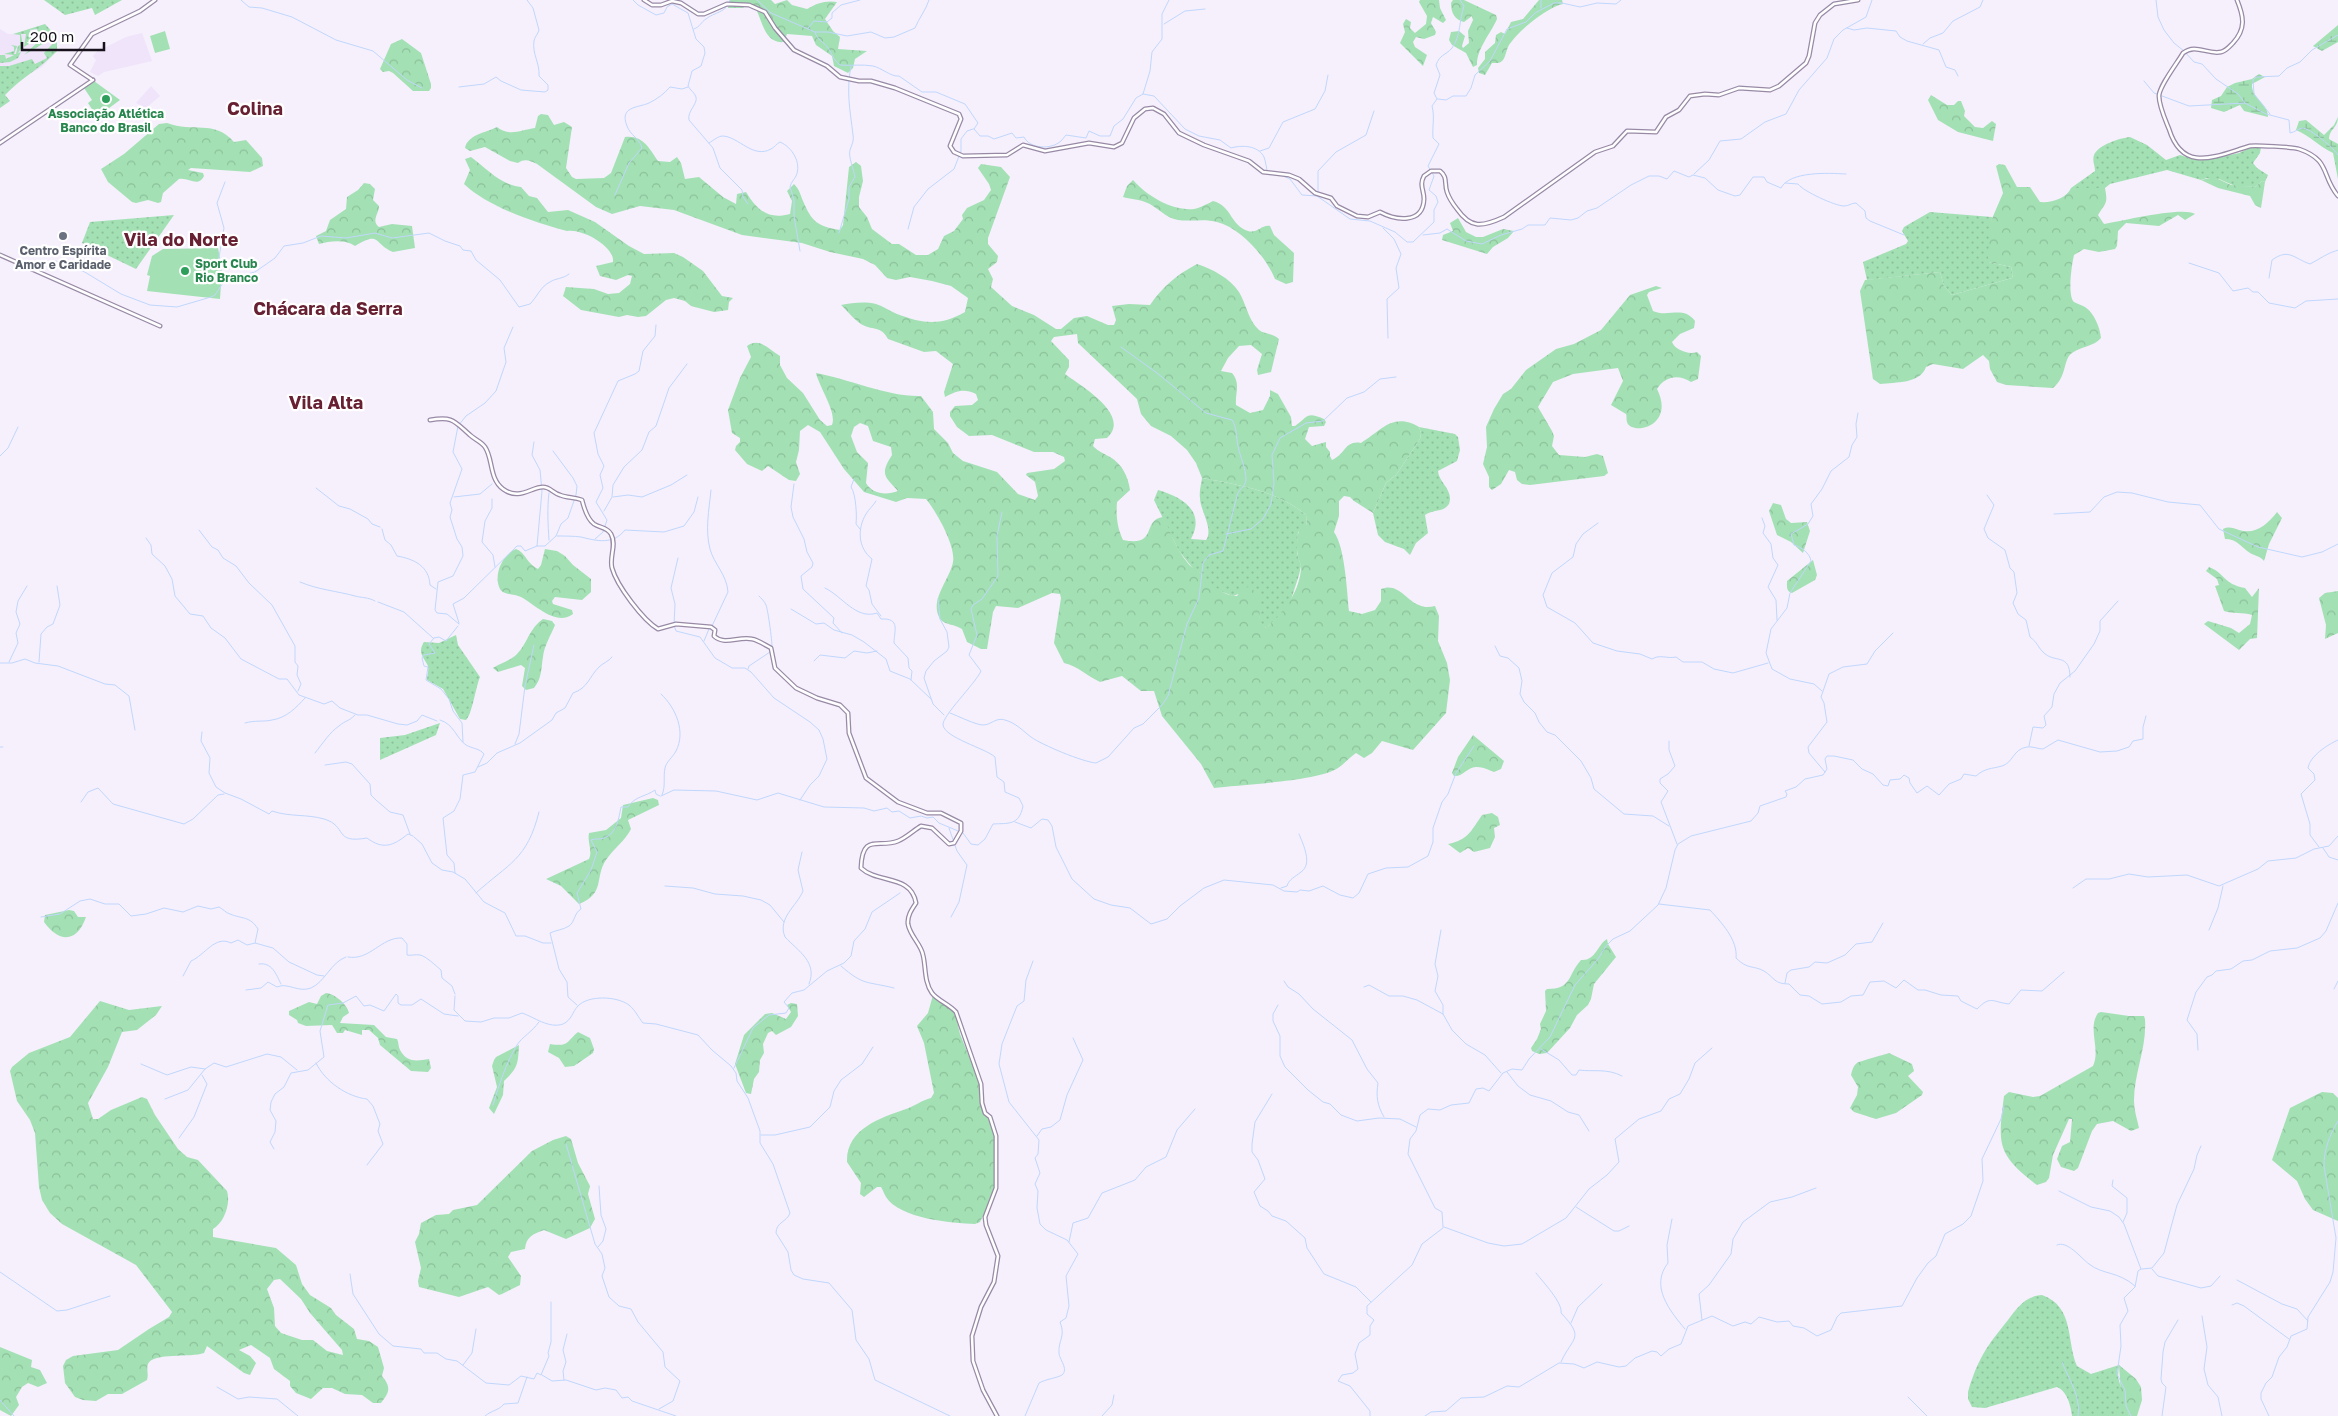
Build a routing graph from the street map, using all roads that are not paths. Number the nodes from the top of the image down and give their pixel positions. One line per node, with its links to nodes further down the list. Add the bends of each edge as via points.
1 (155, 0): 5 (street, via 140,11 92,34 70,65 92,80)
2 (644, 0): 3 (street, via 652,5 672,1 681,3 698,14 728,4 749,5 766,12 794,50 827,66 840,77 859,82 871,81 959,114 961,119 950,146 963,156 1007,155 1023,145 1045,151 1089,143 1114,147 1122,143 1134,118 1153,108 1164,114 1179,133 1249,161 1263,172 1299,179 1315,193 1331,198 1337,206 1358,216 1368,217 1380,212 1400,220 1413,216 1424,202 1421,187 1424,176 1431,171 1440,171 1446,176 1451,200 1465,220 1475,224 1504,217 1594,152 1613,146 1627,131 1656,132 1666,117 1679,110 1690,96 1719,95 1740,88 1770,90 1779,86 1806,63 1815,23 1820,16 1834,4)
3 (1858, 0)
4 (2237, 0): 6 (street, via 2243,22 2240,36 2220,52 2202,49 2183,53 2160,90 2160,101 2171,136 2180,152 2192,157 2224,155 2256,145 2298,149 2322,163)
5 (0, 143)
6 (2338, 196)
7 (0, 255): 8 (street)
8 (160, 326)
9 (430, 420): 10 (street, via 439,418 461,424 485,447 493,476 502,489 515,494 541,487 550,488 560,495 582,500 594,524 611,533 614,545 612,567 631,602 649,623 658,629 676,624 711,627 720,641 754,639 771,648 775,668 796,688 840,705 848,713 849,733 866,778 898,802 927,813 941,813 961,824 961,833 954,843 949,844 932,828 921,826 899,841 874,842 866,847 861,868 867,874 908,886 915,894 916,903 910,911 908,923 911,935 923,954 925,974 932,993 956,1012 981,1084 982,1103 996,1136 996,1188 985,1216 998,1256 994,1282 981,1307 972,1336 973,1362)
10 (997, 1416)

